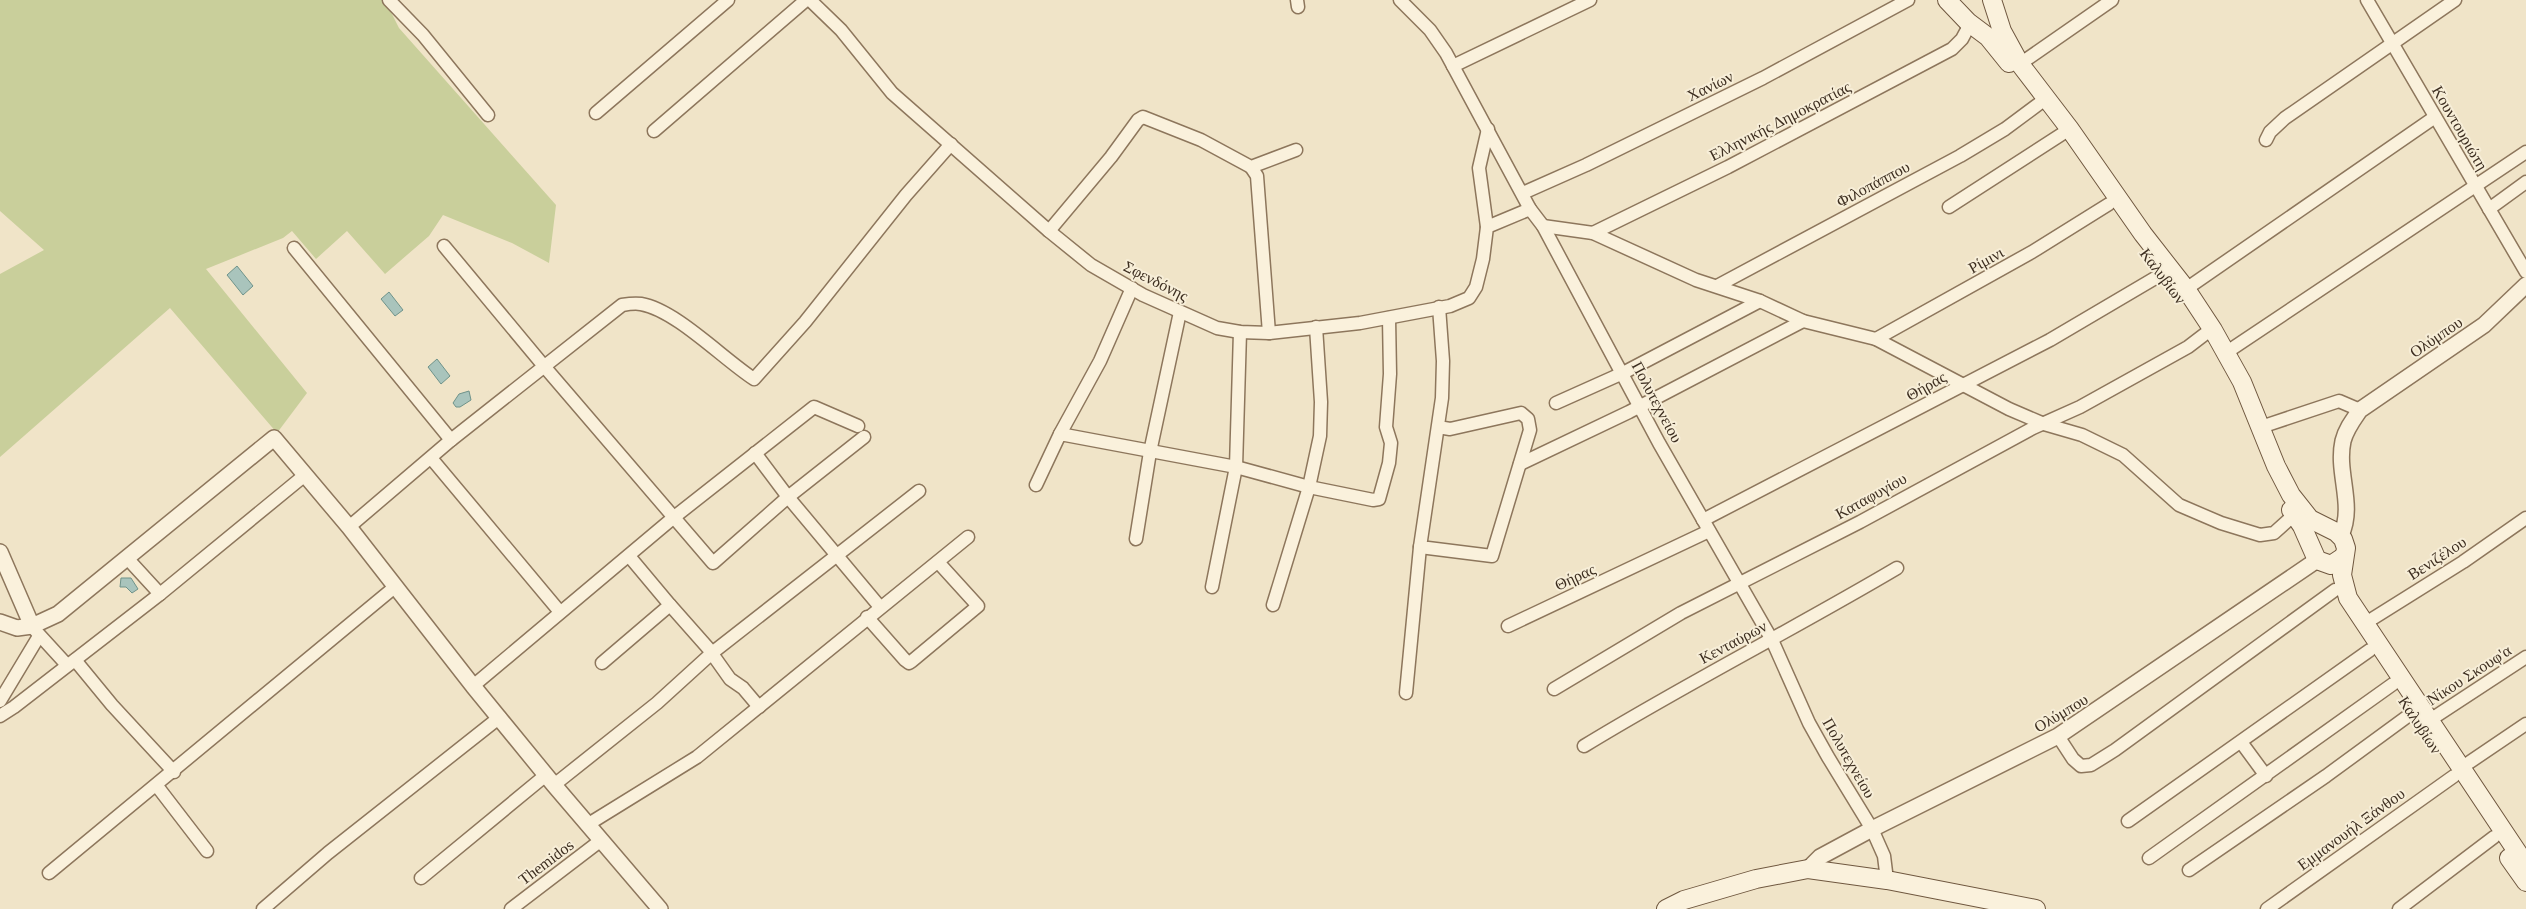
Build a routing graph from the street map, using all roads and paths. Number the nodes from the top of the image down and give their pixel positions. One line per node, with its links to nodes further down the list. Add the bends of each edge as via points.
1 (389, 0): 18 (street, via 423,35)
2 (728, 0): 17 (street)
3 (808, 0): 21 (street); 24 (street, Σφενδόνης, via 841,30 892,93)
4 (1400, 0): 15 (street, Πολυτεχνείου, via 1430,30)
5 (1590, 0): 15 (street)
6 (1908, 0): 30 (street, Χανίων, via 1763,78)
7 (1947, 0): 12 (main road, Καλυβίων)
8 (2112, 0): 14 (street)
9 (2367, 0): 13 (street, Κουντουριώτη)
10 (2455, 0): 13 (street)
11 (1994, 5): 12 (main road, Καλυβίων, via 1988,23); 14 (main road, Καλυβίων, via 2009,46)
12 (1968, 16): 16 (main road, Καλυβίων); 38 (street, Ελληνικής Δημοκρατίας, via 1962,39 1952,49 1728,167)
13 (2392, 44): 19 (street, Κουντουριώτη); 23 (street, via 2285,118)
14 (2020, 64): 46 (main road, Καλυβίων)
15 (1452, 66): 20 (street, Πολυτεχνείου, via 1467,87)
16 (2040, 103): 22 (main road, Καλυβίων); 44 (street, Φιλοπάππου, via 1960,156)
17 (596, 113)
18 (488, 115)
19 (2435, 117): 29 (street, Κουντουριώτη); 46 (street)
20 (1488, 129): 30 (street, Πολυτεχνείου); 36 (street, Σφενδόνης, via 1479,168)
21 (654, 131)
22 (2062, 134): 31 (main road, Καλυβίων); 32 (street)
23 (2266, 140)
24 (951, 144): 37 (street, Σφενδόνης); 58 (street, via 754,379 680,323 641,304 622,304)
25 (1296, 150): 27 (street)
26 (2526, 152): 29 (street)
27 (1251, 167): 37 (street, via 1201,140 1143,117); 54 (street, via 1257,176)
28 (2526, 182): 34 (street)
29 (2474, 185): 34 (street, Κουντουριώτη); 57 (street)
30 (1523, 193): 33 (street, Πολυτεχνείου)
31 (2109, 204): 42 (main road, Καλυβίων); 56 (street, Ρίμινι, via 2032,252)
32 (1949, 207)
33 (1530, 209): 35 (street, Πολυτεχνείου); 36 (street)
34 (2489, 209): 41 (street, Κουντουριώτη)
35 (1543, 226): 38 (street); 59 (street, Πολυτεχνείου)
36 (1487, 227): 48 (street, Σφενδόνης, via 1476,287 1469,298)
37 (1049, 231): 45 (street, Σφενδόνης, via 1091,265)
38 (1593, 233): 44 (street, via 1696,280)
39 (444, 246): 58 (street)
40 (294, 248): 68 (street)
41 (2526, 272)
42 (2162, 274): 55 (main road, Καλυβίων); 60 (street, Θήρας, via 2050,340)
43 (2526, 285): 63 (street, Ολύμπου, via 2484,325)
44 (1717, 286): 47 (street)
45 (1132, 288): 49 (street, Σφενδόνης); 67 (street, via 1100,361)
46 (2186, 289): 57 (main road, Καλυβίων)
47 (1760, 301): 51 (street); 59 (street)
48 (1438, 307): 50 (street, Σφενδόνης); 65 (street, via 1443,361)
49 (1180, 312): 53 (street, Σφενδόνης, via 1217,328); 69 (street)
50 (1389, 318): 52 (street, Σφενδόνης); 76 (street, via 1390,374 1386,427 1391,443 1379,499)
51 (1803, 322): 56 (street); 62 (street)
52 (1316, 327): 54 (street, Σφενδόνης); 76 (street, via 1320,436)
53 (1240, 332): 54 (street, Σφενδόνης); 73 (street)
54 (1269, 332)
55 (2205, 334): 64 (street, Καταφυγίου, via 2133,378); 79 (main road, Καλυβίων, via 2233,387 2268,469)
56 (1876, 339): 60 (street)
57 (2227, 352): 66 (main road, Καλυβίων)
58 (543, 366): 68 (street); 80 (street)
59 (1623, 373): 61 (street); 62 (street, Πολυτεχνείου)
60 (1961, 384): 64 (street); 82 (street, Θήρας)
61 (1556, 403)
62 (1640, 406): 72 (street); 82 (street, Πολυτεχνείου)
63 (2360, 410): 66 (street, via 2339,401); 84 (street, via 2343,442 2341,459 2347,518)
64 (2044, 424): 79 (street, via 2082,435 2123,455 2179,505 2221,523 2260,535 2274,533); 96 (street, Καταφυγίου)
65 (1438, 427): 72 (street, via 1450,429 1521,413 1528,419 1530,430); 87 (street)
66 (2262, 427): 84 (main road, Καλυβίων, via 2291,495 2310,519)
67 (1060, 434): 69 (street); 75 (street)
68 (451, 440): 71 (street)
69 (1150, 452): 73 (street); 86 (street)
70 (755, 453): 78 (street); 78 (street, via 814,407 861,432); 80 (street)
71 (431, 458): 83 (street); 104 (street)
72 (1520, 464): 87 (street, via 1492,556)
73 (1236, 467): 76 (street); 98 (street)
74 (305, 475): 83 (street); 92 (street, via 274,438); 100 (street)
75 (1036, 485)
76 (1309, 487): 102 (street)
77 (919, 491): 89 (street)
78 (788, 497): 80 (street, via 713,563); 89 (street)
79 (2294, 515): 93 (main road, Καλυβίων)
80 (673, 518): 90 (street)
81 (2526, 518): 107 (street, Βενιζέλου)
82 (1706, 525): 96 (street, Πολυτεχνείου); 108 (street, Θήρας)
83 (350, 527): 97 (street)
84 (2335, 533): 91 (main road, Καλυβίων, via 2346,548); 93 (main road, via 2318,534 2313,539)
85 (968, 537): 94 (street)
86 (1136, 539)
87 (1420, 548): 119 (street)
88 (0, 552): 109 (street)
89 (837, 555): 103 (street); 112 (street)
90 (628, 556): 101 (street); 104 (street)
91 (2343, 557): 93 (main road, via 2331,565); 107 (main road, Καλυβίων, via 2344,586)
92 (127, 558): 100 (street); 109 (street)
93 (2316, 558): 99 (main road, Καλυβίων); 127 (street, Ολύμπου)
94 (938, 562): 103 (street); 105 (street, via 978,606 912,661 905,660)
95 (1897, 568): 110 (street, Κενταύρων)
96 (1740, 584): 110 (street, Πολυτεχνείου); 118 (street, Καταφυγίου, via 1639,637)
97 (396, 586): 117 (street); 130 (street)
98 (1212, 587)
99 (2335, 590): 111 (main road, Καλυβίων); 127 (street, via 2091,765 2081,766 2073,759)
100 (160, 594): 114 (street)
101 (670, 605): 112 (street); 115 (street)
102 (1273, 605)
103 (880, 607): 105 (street)
104 (560, 612): 117 (street)
105 (867, 617): 121 (street)
106 (0, 622): 109 (street)
107 (2364, 624): 125 (main road, Καλυβίων)
108 (1508, 626)
109 (36, 631): 114 (street); 120 (street)
110 (1772, 640): 129 (street, Κενταύρων, via 1687,684); 137 (street, Πολυτεχνείου, via 1809,723)
111 (2370, 650): 116 (main road, Καλυβίων); 128 (street)
112 (712, 653): 121 (street, via 730,679 743,688); 133 (street, via 657,703)
113 (2526, 657): 125 (street, Νίκου Σκουφ'α)
114 (71, 662): 123 (street); 130 (street)
115 (602, 663)
116 (2393, 684): 122 (main road, Καλυβίων); 132 (street)
117 (473, 686): 124 (street)
118 (1554, 688)
119 (1406, 694)
120 (0, 701)
121 (759, 707): 136 (street, via 697,757)
122 (2412, 713): 131 (main road, Καλυβίων); 144 (street)
123 (0, 716)
124 (500, 717): 133 (street); 149 (street, via 335,847)
125 (2430, 720): 131 (main road, Καλυβίων)
126 (2526, 724): 131 (street, Εμμανουήλ Ξάνθου)
127 (2058, 736): 137 (street, Ολύμπου)
128 (2240, 742): 132 (street); 135 (street)
129 (1584, 746)
130 (174, 772): 134 (street)
131 (2458, 772): 138 (main road, Καλυβίων); 142 (main road, Καλυβίων); 154 (street, Εμμανουήλ Ξάνθου)
132 (2266, 776): 141 (street)
133 (550, 780): 136 (street); 146 (street)
134 (157, 786): 140 (street); 145 (street)
135 (2128, 822)
136 (587, 825): 139 (street)
137 (1872, 829): 143 (street, Ολύμπου, via 1820,857); 147 (street, Πολυτεχνείου, via 1884,856)
138 (2494, 837): 148 (main road, Καλυβίων); 155 (street)
139 (600, 841): 150 (street, Themidos); 151 (street)
140 (207, 851)
141 (2149, 858)
142 (2526, 865)
143 (1808, 869): 147 (main road); 152 (main road, via 1756,879 1684,900)
144 (2189, 870)
145 (49, 873)
146 (421, 878)
147 (1887, 880): 153 (main road)
148 (2526, 882)
149 (263, 909)
150 (511, 909)
151 (660, 909)
152 (1666, 909)
153 (2036, 909)
154 (2266, 909)
155 (2399, 909)

